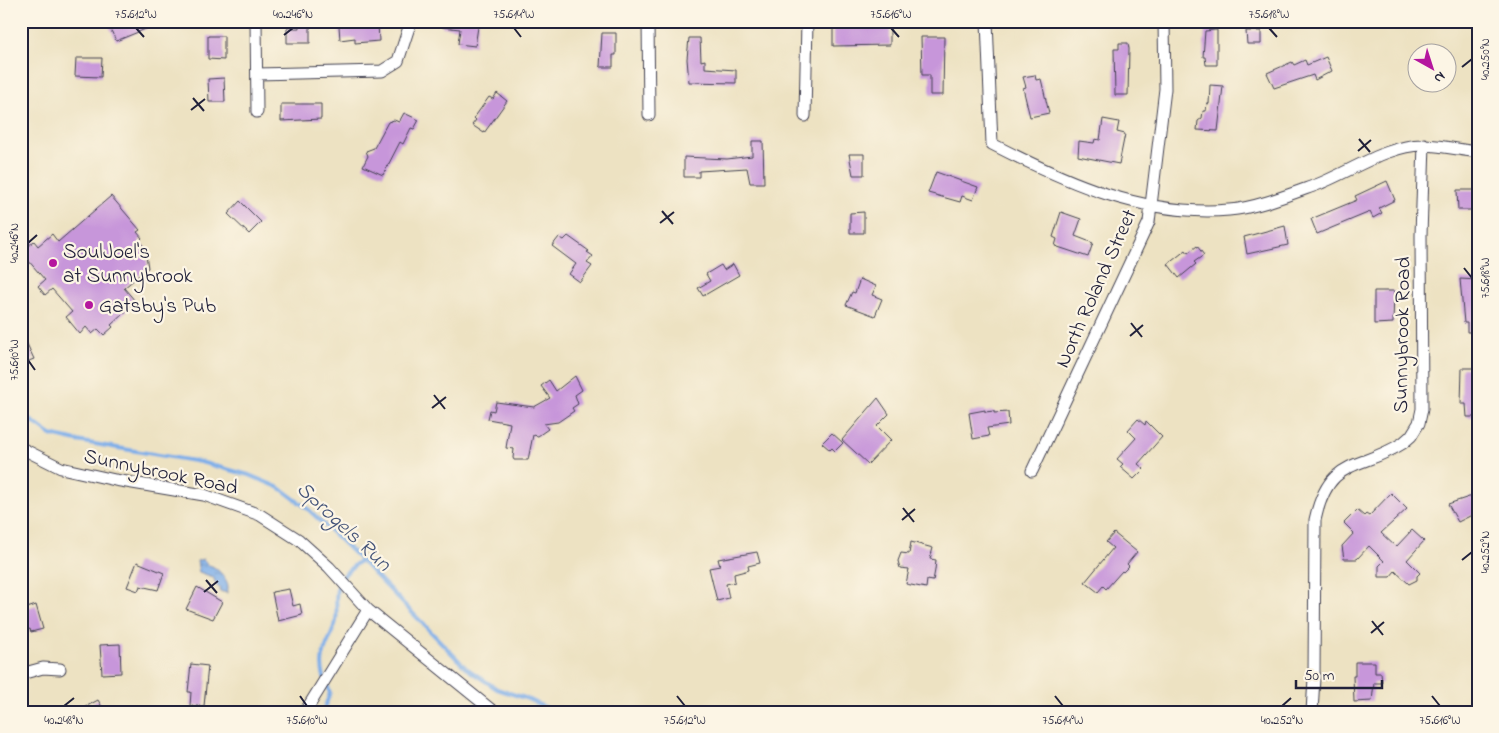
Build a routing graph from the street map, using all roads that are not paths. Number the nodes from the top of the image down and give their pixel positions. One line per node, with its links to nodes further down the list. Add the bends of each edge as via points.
1 (256, 21): 7 (street)
2 (411, 21): 7 (street, via 398,61 382,71)
3 (648, 21): 9 (street)
4 (807, 21): 10 (street)
5 (987, 21): 13 (street, via 992,144 1065,180 1110,197)
6 (1164, 21): 13 (street, North Roland Street, via 1165,89)
7 (257, 74): 8 (street)
8 (257, 112)
9 (649, 116)
10 (805, 116)
11 (1424, 144): 12 (street); 13 (street, via 1399,148 1317,184 1231,210 1196,211); 21 (street, Sunnybrook Road, via 1420,417 1411,436 1403,443 1341,471 1329,483 1320,500 1315,520)
12 (1478, 152)
13 (1151, 204): 15 (street, North Roland Street, via 1149,222)
14 (21, 448): 16 (street, Sunnybrook Road, via 62,468 204,495 260,515 299,540)
15 (1032, 471)
16 (368, 610): 19 (street); 20 (street, Sunnybrook Road)
17 (60, 669): 18 (street, via 43,668)
18 (21, 674)
19 (306, 712)
20 (494, 712)
21 (1312, 712)

